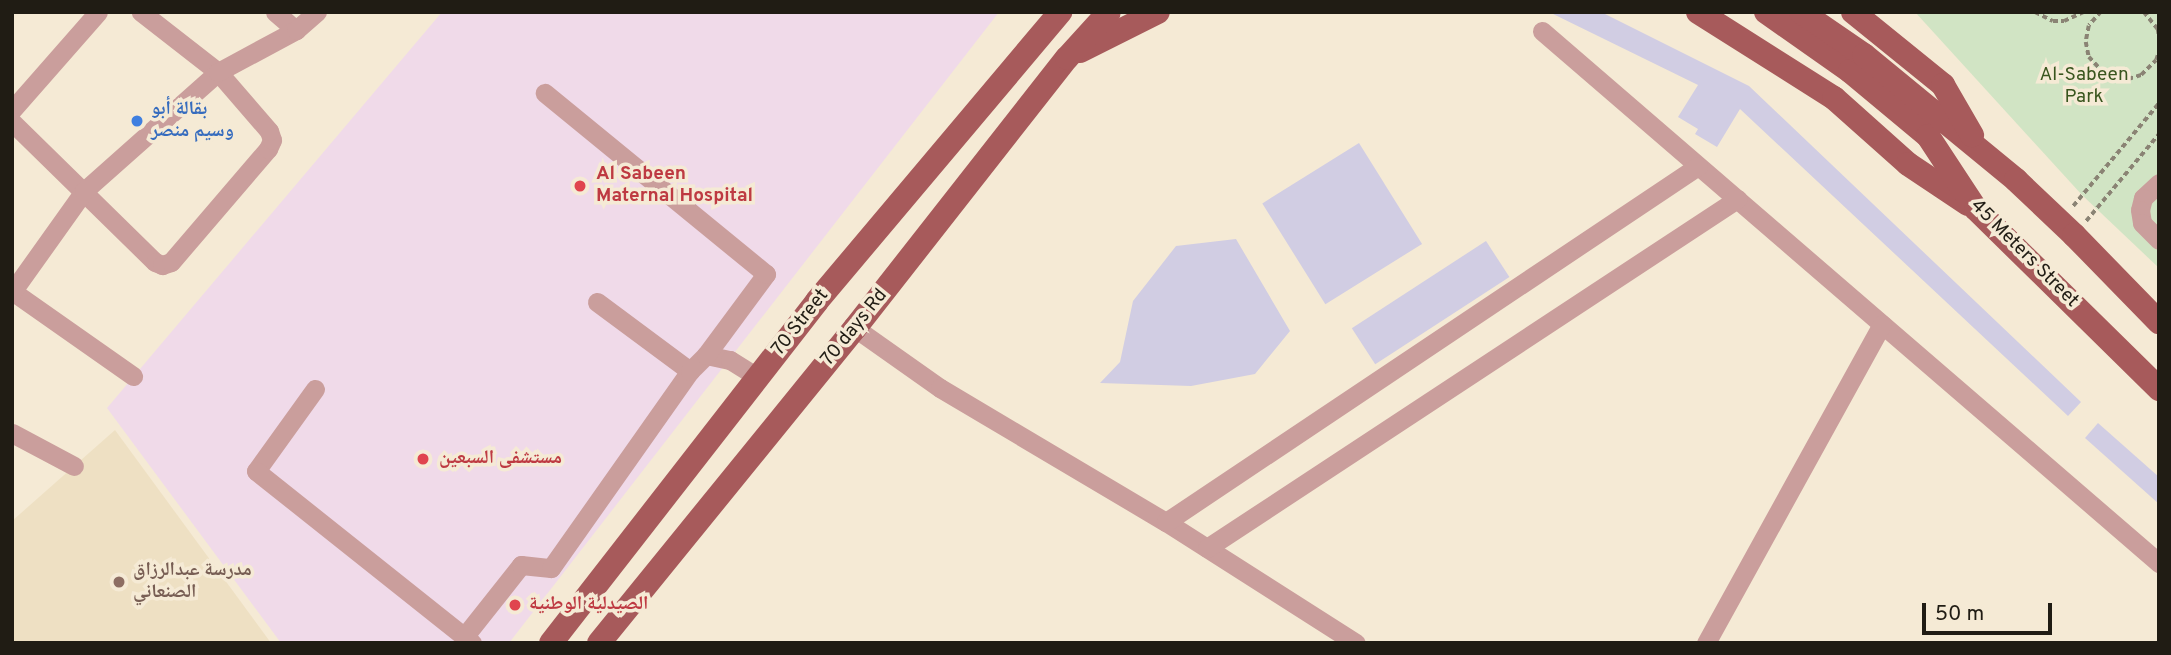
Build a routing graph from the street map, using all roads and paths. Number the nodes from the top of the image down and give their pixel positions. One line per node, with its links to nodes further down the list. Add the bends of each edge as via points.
1 (98, 12): 24 (street)
2 (141, 12): 21 (street)
3 (275, 12): 16 (street)
4 (317, 12): 16 (street)
5 (1060, 12): 43 (main road, 70 Street, via 817,301)
6 (1109, 12): 20 (main road, 70 days Rd)
7 (1158, 12): 20 (main road)
8 (1698, 12): 32 (main road, via 1834,97 1908,164)
9 (1766, 12): 32 (main road, 45 Meters Street, via 1850,71 1928,136)
10 (1801, 12): 27 (main road, via 1864,55)
11 (1853, 12): 27 (main road, via 1943,85)
12 (2035, 12): 13 (path, via 2064,21)
13 (2082, 12)
14 (2101, 12): 19 (path, via 2089,26 2086,42 2089,57 2106,75 2118,79 2141,75)
15 (2144, 12): 18 (path)
16 (296, 30): 21 (street)
17 (1542, 31): 28 (street)
18 (2159, 34)
19 (2159, 51)
20 (1067, 58): 39 (main road, 70 days Rd)
21 (218, 72): 30 (street); 30 (street, via 272,139 172,262 155,262)
22 (545, 93): 40 (street, via 766,274)
23 (2159, 103): 33 (path)
24 (12, 110)
25 (12, 122): 30 (street)
26 (2159, 134): 33 (path)
27 (1981, 151): 33 (main road)
28 (1698, 166): 31 (street); 48 (street)
29 (2159, 183): 34 (street, via 2143,198 2140,210 2142,223)
30 (84, 191): 35 (street)
31 (1737, 200): 38 (street); 49 (street)
32 (1976, 209): 44 (main road, 45 Meters Street)
33 (2067, 228): 37 (main road)
34 (2159, 240)
35 (12, 292): 42 (street)
36 (597, 302): 41 (street)
37 (2159, 322)
38 (1882, 324): 50 (street); 55 (street)
39 (855, 328): 48 (street, via 940,388); 53 (main road, 70 days Rd)
40 (706, 355): 41 (street); 43 (street, via 730,360)
41 (690, 371): 51 (street, via 551,568 521,565)
42 (133, 376)
43 (759, 378): 52 (main road, 70 Street)
44 (2159, 388)
45 (315, 389): 51 (street, via 256,471)
46 (12, 433): 47 (street)
47 (74, 466)
48 (1166, 522): 49 (street)
49 (1207, 548): 54 (street)
50 (2159, 563)
51 (468, 640)
52 (551, 643)
53 (599, 643)
54 (1356, 643)
55 (1706, 643)

